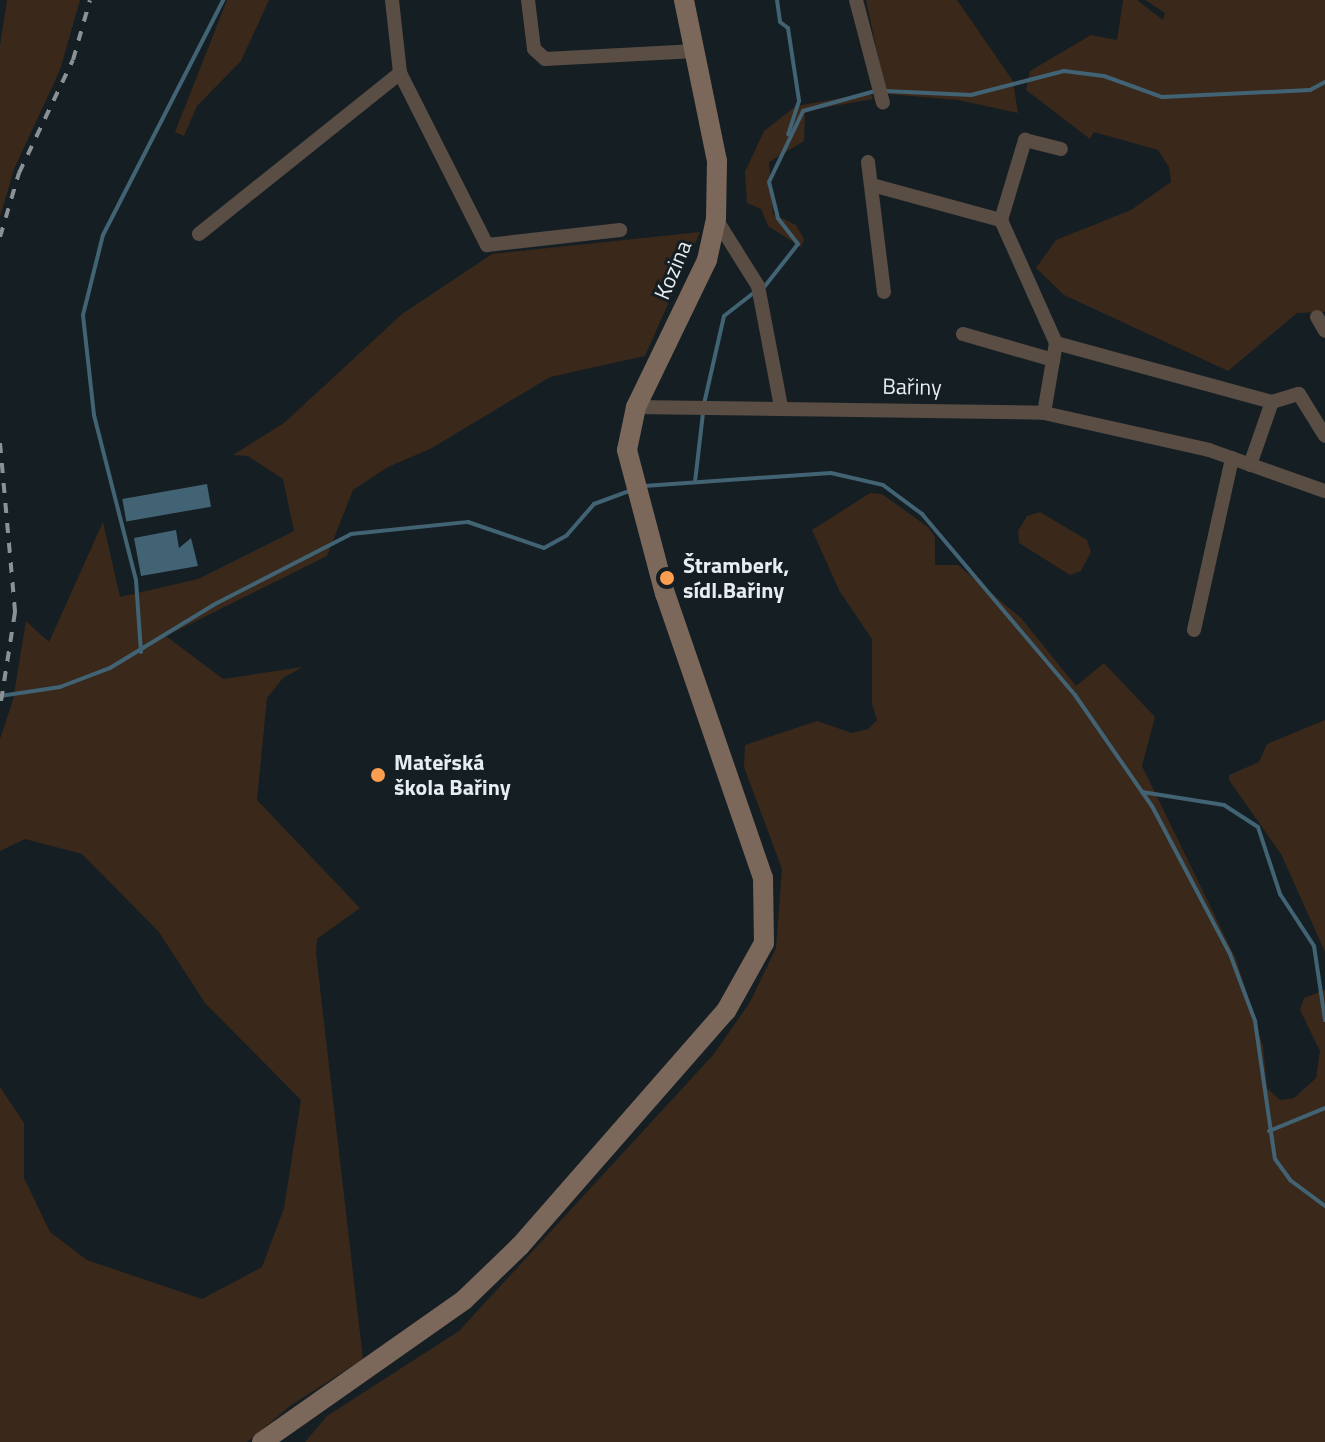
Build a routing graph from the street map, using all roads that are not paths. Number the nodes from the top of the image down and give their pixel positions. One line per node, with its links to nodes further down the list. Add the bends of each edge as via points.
1 (392, 0): 6 (street)
2 (528, 0): 5 (street, via 534,49 545,59)
3 (684, 0): 5 (main road, Kozina)
4 (856, 0): 7 (street)
5 (696, 51): 11 (main road, Kozina, via 717,161)
6 (400, 73): 13 (street, via 487,245); 14 (street)
7 (883, 103)
8 (1061, 149): 12 (street, via 1025,140)
9 (868, 162): 10 (street)
10 (872, 185): 12 (street); 15 (street)
11 (716, 219): 22 (main road, Kozina, via 707,260); 23 (street, via 758,286)
12 (1001, 220): 19 (street)
13 (620, 230)
14 (199, 234)
15 (884, 292)
16 (1317, 317): 17 (street)
17 (1325, 331)
18 (963, 334): 20 (street)
19 (1056, 343): 20 (street); 21 (street)
20 (1053, 360): 24 (street)
21 (1272, 402): 25 (street, via 1299,394); 27 (street)
22 (636, 407): 23 (street, Bařiny); 30 (main road, Kozina, via 627,438 635,489 665,594 763,878 766,932 755,967 726,1011 520,1246 464,1300)
23 (781, 407): 24 (street, Bařiny)
24 (1044, 413): 26 (street, Bařiny)
25 (1325, 436)
26 (1232, 458): 27 (street, Bařiny); 29 (street)
27 (1250, 465): 28 (street, Bařiny)
28 (1325, 491)
29 (1194, 630)
30 (262, 1442)

